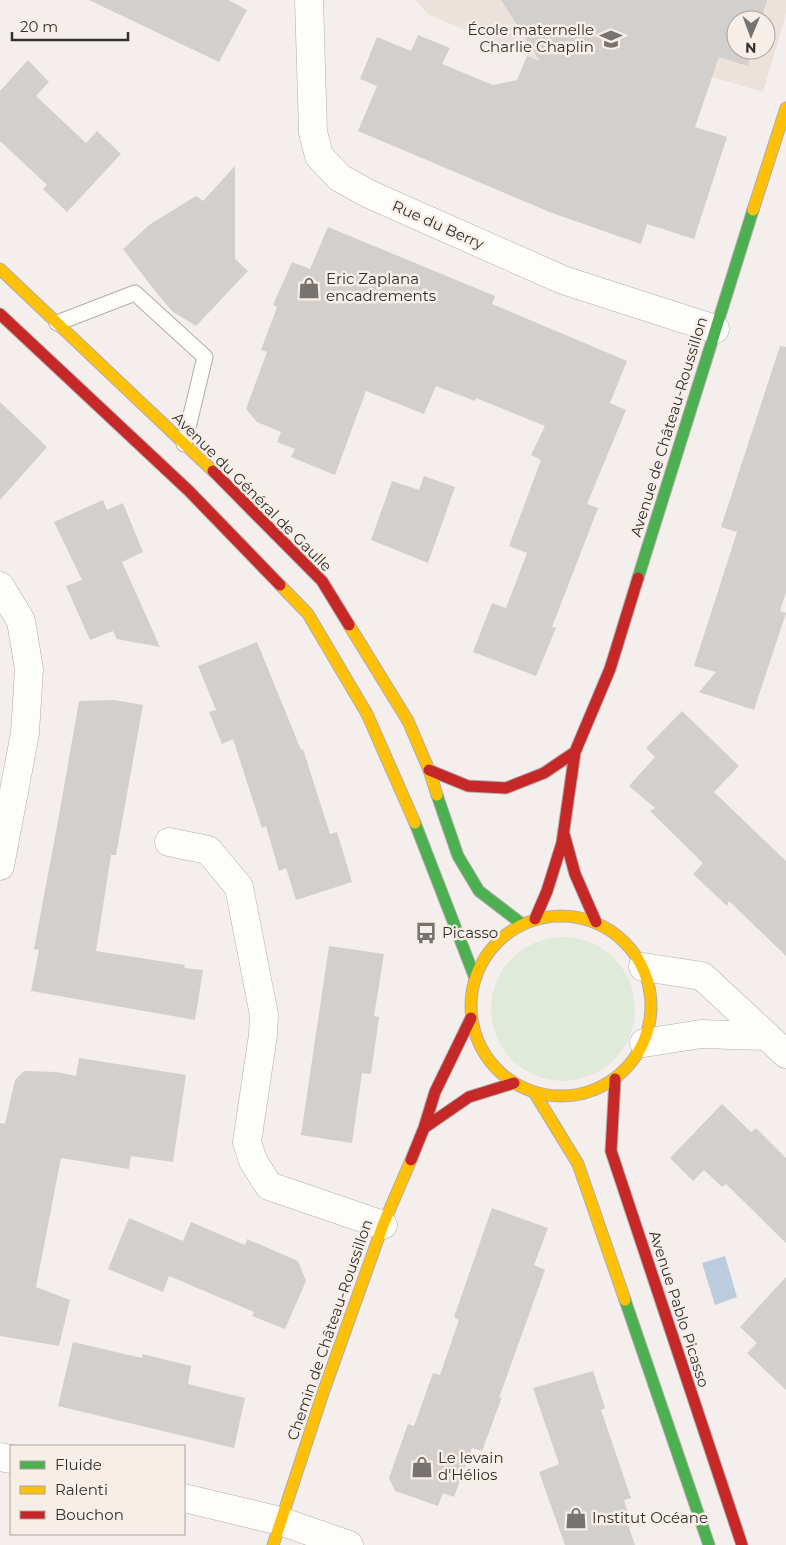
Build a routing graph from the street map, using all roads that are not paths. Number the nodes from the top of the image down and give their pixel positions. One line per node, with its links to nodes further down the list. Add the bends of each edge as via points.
1 (309, 0): 6 (street, Rue du Berry, via 313,132 319,156 340,178 563,280)
2 (786, 108): 6 (main road, Avenue de Château-Roussillon)
3 (0, 269): 5 (main road, Avenue du Général de Gaulle)
4 (0, 314): 19 (main road, via 189,491 308,614 367,714 408,806)
5 (57, 323): 7 (main road, Avenue du Général de Gaulle); 7 (lane, via 135,293 205,357)
6 (715, 328): 9 (main road, Avenue de Château-Roussillon, via 610,670)
7 (184, 444): 10 (main road, Avenue du Général de Gaulle, via 322,581 408,721)
8 (0, 586): 11 (street, via 21,621 29,669 25,733)
9 (575, 752): 10 (main road, via 544,773 506,788 468,786); 12 (main road, Avenue de Château-Roussillon)
10 (429, 770): 17 (main road, Avenue du Général de Gaulle, via 458,856 479,891)
11 (7, 799): 14 (street)
12 (563, 833): 15 (main road, Avenue de Château-Roussillon, via 547,891); 16 (main road, Avenue de Château-Roussillon, via 575,874)
13 (169, 842): 27 (street, via 208,850 239,887 264,1015 247,1142 253,1161 269,1186)
14 (0, 866)
15 (535, 919): 16 (main road, via 566,916); 17 (main road)
16 (596, 922): 18 (main road, via 626,944)
17 (522, 924): 19 (main road, via 501,938 485,956)
18 (643, 967): 21 (main road, via 651,992 651,1018); 22 (street, via 702,976)
19 (475, 978): 20 (main road)
20 (471, 1018): 24 (main road, via 478,1044 493,1066); 26 (main road, Chemin de Château-Roussillon, via 435,1092)
21 (644, 1043): 22 (street, via 701,1034); 23 (main road, via 632,1063)
22 (777, 1045)
23 (615, 1079): 25 (main road, via 576,1095 554,1096); 32 (main road, Avenue Pablo Picasso, via 611,1151)
24 (514, 1083): 25 (main road); 26 (main road, via 469,1097)
25 (534, 1092): 31 (main road, via 578,1164)
26 (424, 1128): 27 (main road, Chemin de Château-Roussillon)
27 (383, 1225): 29 (main road, Chemin de Château-Roussillon)
28 (185, 1498): 29 (street)
29 (276, 1533): 30 (street)
30 (349, 1545)
31 (709, 1545)
32 (742, 1545)

